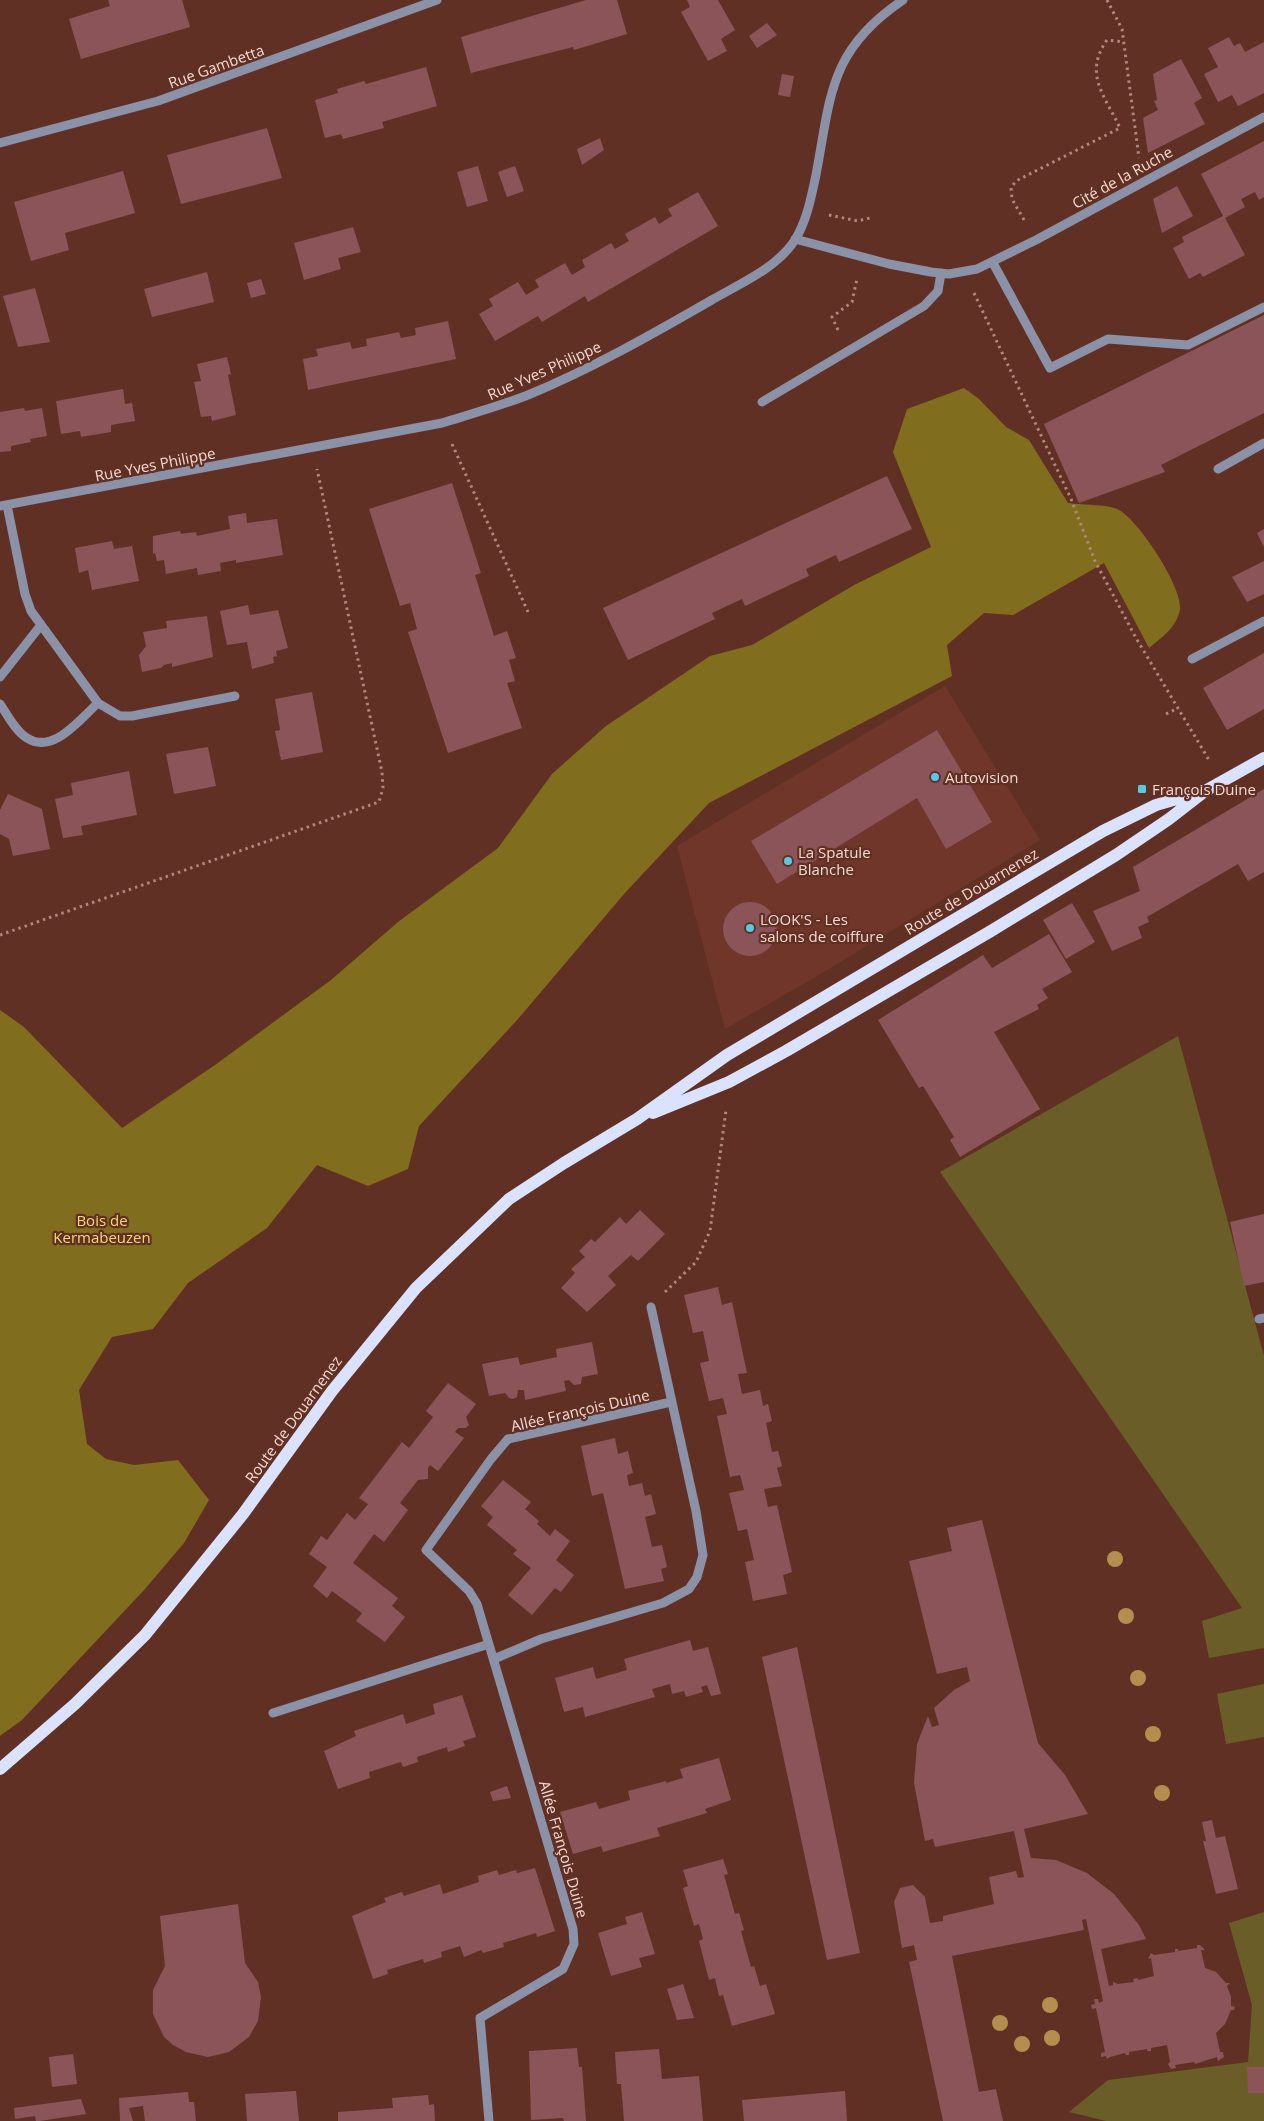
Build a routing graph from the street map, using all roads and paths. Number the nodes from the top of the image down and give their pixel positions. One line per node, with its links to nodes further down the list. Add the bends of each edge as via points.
1 (438, 0): 6 (street, Rue Gambetta, via 158,101)
2 (903, 0): 8 (street, Rue Yves Philippe, via 878,19 843,61 831,94)
3 (1107, 0): 4 (path, via 1118,20)
4 (1124, 42): 7 (path); 11 (path, via 1107,40 1096,60 1099,84 1120,128 1016,181 1011,188 1012,199)
5 (1264, 117): 7 (street, Cité de la Ruche)
6 (0, 143)
7 (1143, 181): 11 (street, Cité de la Ruche)
8 (808, 210): 9 (path, via 858,221); 10 (street, Rue Yves Philippe)
9 (872, 217)
10 (795, 239): 12 (street, Cité de la Ruche); 19 (street, Rue Yves Philippe, via 778,259 760,271 628,346 530,394)
11 (1036, 240): 13 (street, Cité de la Ruche)
12 (862, 257): 15 (street, Cité de la Ruche); 17 (path, via 852,302 832,317)
13 (993, 262): 14 (street, Cité de la Ruche); 16 (street, via 1050,368 1108,339 1188,344)
14 (963, 272): 15 (street, Cité de la Ruche); 32 (path, via 1071,499 1095,561)
15 (941, 273): 18 (street, via 938,291 924,306)
16 (1264, 307)
17 (840, 333)
18 (762, 402)
19 (442, 423): 21 (street, Rue Yves Philippe); 24 (path)
20 (1264, 444): 22 (street)
21 (312, 446): 23 (street, Rue Yves Philippe); 37 (path, via 382,772 383,788 379,802)
22 (1218, 469)
23 (3, 506): 26 (street, Rue Yves Philippe, via 25,594)
24 (528, 612)
25 (1264, 621): 27 (street)
26 (40, 625): 28 (street); 30 (street, Rue Yves Philippe)
27 (1192, 659)
28 (0, 677)
29 (235, 696): 30 (street, Rue Yves Philippe, via 132,716 120,716)
30 (98, 703): 31 (street, via 61,736 39,744 25,738)
31 (0, 704)
32 (1178, 708): 33 (path); 35 (path)
33 (1166, 714)
34 (1264, 758): 35 (main road, Route de Douarnenez)
35 (1222, 782): 36 (main road, Route de Douarnenez)
36 (1205, 791): 38 (main road, Route de Douarnenez, via 1108,860); 39 (main road, Route de Douarnenez, via 1156,805 1103,831 727,1055)
37 (0, 935)
38 (729, 1082): 39 (main road, Route de Douarnenez); 40 (path, via 707,1239 696,1262)
39 (637, 1119): 45 (main road, Route de Douarnenez, via 509,1199 416,1288 332,1391 243,1514 145,1635 75,1704)
40 (651, 1307): 41 (street, Allée François Duine)
41 (671, 1402): 42 (street, Allée François Duine, via 508,1439 490,1459 426,1550 469,1591 477,1604); 43 (street, Allée François Duine, via 703,1555 697,1577 689,1590 663,1603 541,1639)
42 (489, 1644): 43 (street, Allée François Duine); 44 (street)
43 (494, 1659): 46 (street, Allée François Duine, via 566,1900 574,1944 562,1969 480,2018)
44 (273, 1713)
45 (0, 1768)
46 (488, 2121)

